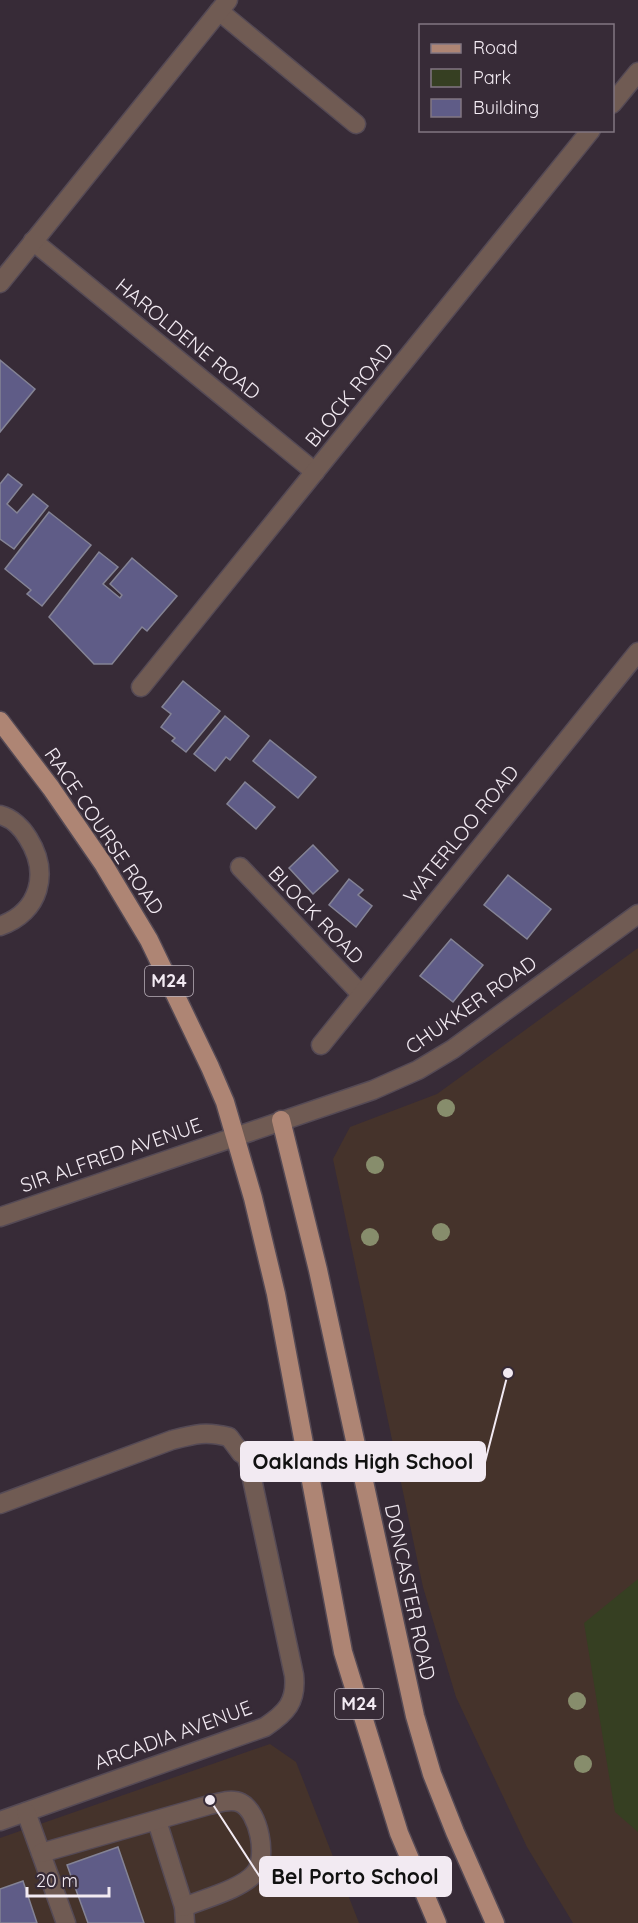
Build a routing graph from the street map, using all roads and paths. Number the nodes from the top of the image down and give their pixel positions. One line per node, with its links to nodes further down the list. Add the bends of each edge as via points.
1 (223, 6): 4 (street); 6 (street)
2 (638, 72): 3 (street)
3 (614, 102)
4 (357, 124)
5 (589, 132): 8 (street, BLOCK ROAD)
6 (33, 241): 7 (street); 8 (street, HAROLDENE ROAD)
7 (0, 283)
8 (315, 472): 10 (street, BLOCK ROAD)
9 (638, 652): 16 (street, WATERLOO ROAD)
10 (141, 687)
11 (0, 721): 19 (main road, RACE COURSE ROAD / M24, via 104,865 149,940 210,1067)
12 (0, 815): 15 (street, via 16,823 33,845 40,875 26,912)
13 (240, 867): 16 (street, BLOCK ROAD)
14 (638, 914): 18 (street, CHUKKER ROAD, via 453,1049 418,1070 373,1090)
15 (0, 926)
16 (361, 994): 17 (street, WATERLOO ROAD)
17 (321, 1045)
18 (282, 1120): 19 (street, CHUKKER ROAD); 29 (main road, DONCASTER ROAD / M24, via 415,1716 440,1793)
19 (236, 1136): 20 (street, SIR ALFRED AVENUE); 28 (main road, M24, via 276,1294 344,1652 399,1833)
20 (0, 1217)
21 (0, 1504): 22 (street, ARCADIA AVENUE, via 172,1440 201,1432 229,1437 246,1456 296,1687 291,1702 265,1727)
22 (26, 1812): 23 (street, ARCADIA AVENUE); 25 (street)
23 (0, 1821)
24 (157, 1821): 25 (street); 26 (street); 26 (street, via 239,1802 249,1810 261,1844 260,1866 253,1875)
25 (41, 1853): 27 (street)
26 (184, 1915)
27 (66, 1923)
28 (437, 1923)
29 (495, 1923)

